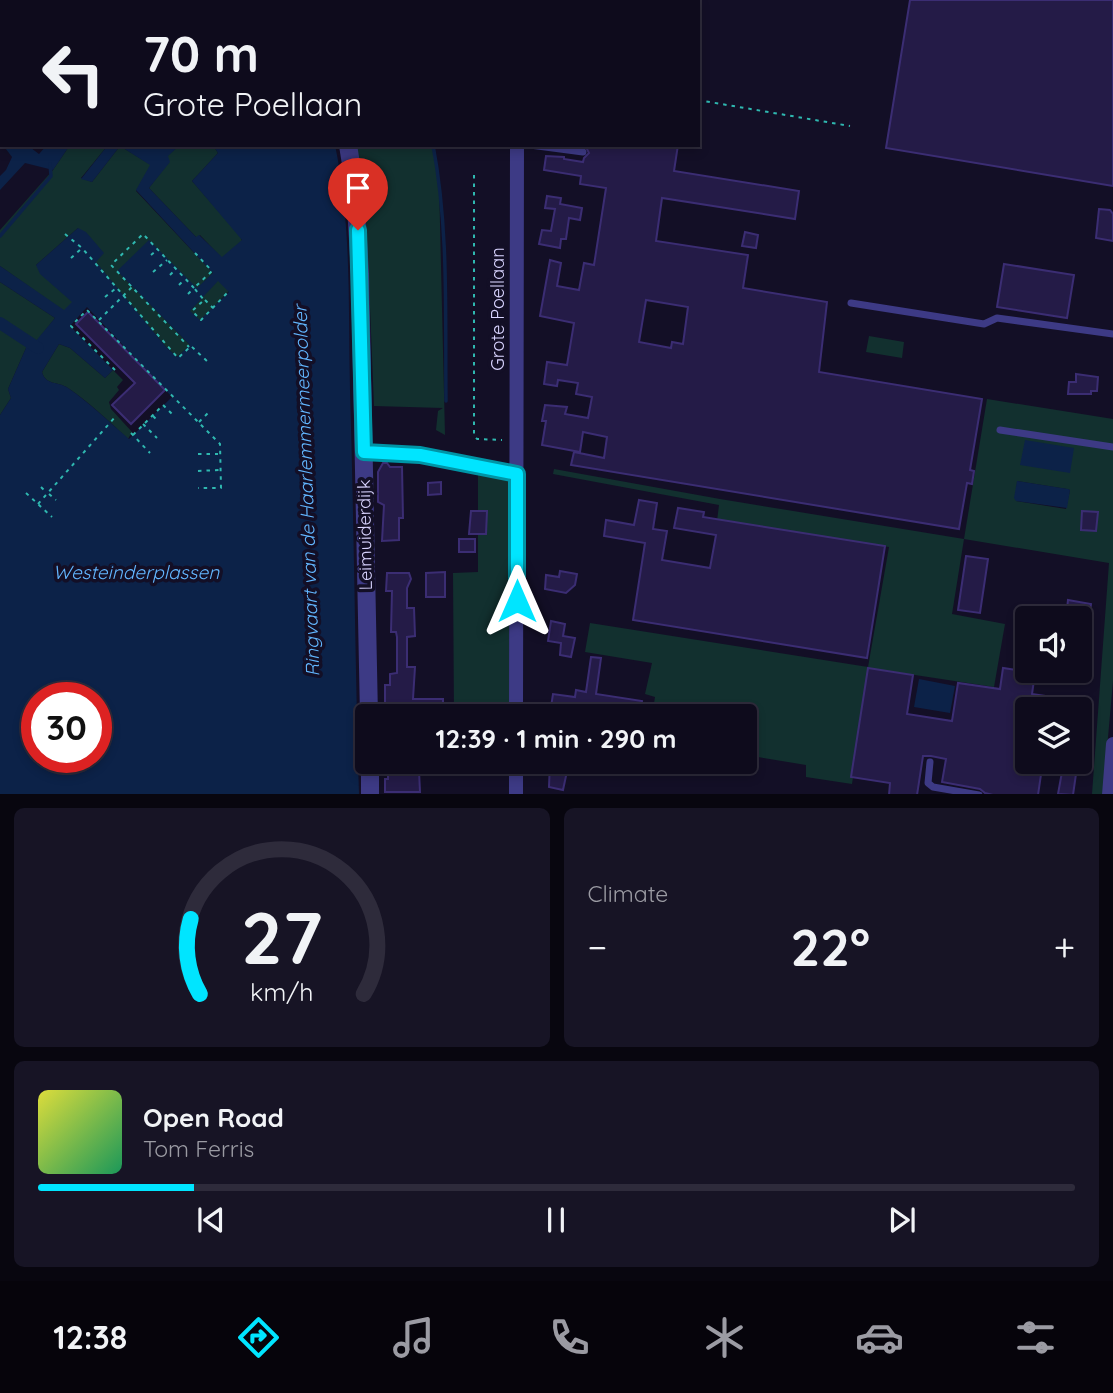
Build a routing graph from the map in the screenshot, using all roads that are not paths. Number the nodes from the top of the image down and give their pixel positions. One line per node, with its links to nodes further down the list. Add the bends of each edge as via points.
1 (348, 147): 9 (street, Leimuiderdijk, via 358,239)
2 (517, 147): 10 (street, Grote Poellaan)
3 (545, 147): 4 (lane)
4 (583, 152)
5 (852, 303): 6 (lane, via 984,324 997,318)
6 (1113, 334)
7 (1000, 430): 8 (lane)
8 (1113, 447)
9 (364, 452): 10 (street, via 420,455); 11 (street, Leimuiderdijk)
10 (517, 474): 12 (street, Grote Poellaan)
11 (369, 704)
12 (516, 704)
13 (1113, 744): 20 (street)
14 (930, 762): 19 (lane, via 927,777 933,787)
15 (370, 774): 17 (street)
16 (516, 774): 18 (street)
17 (370, 794)
18 (516, 794)
19 (979, 794)
20 (1109, 794)

